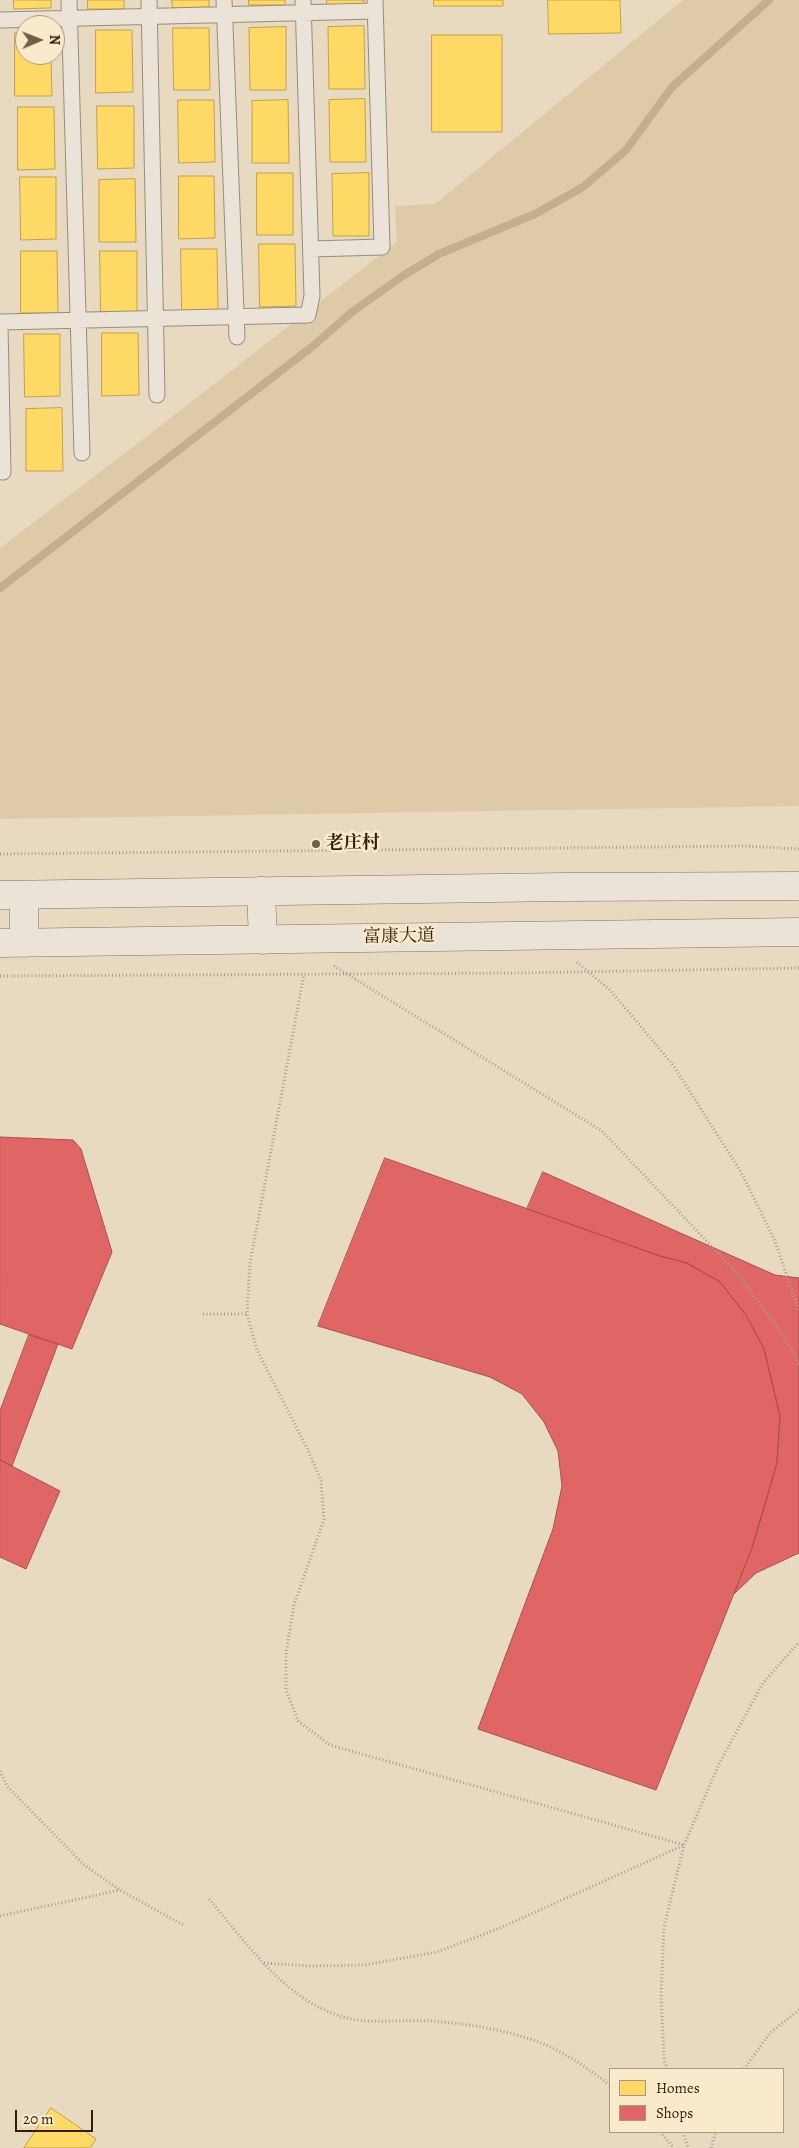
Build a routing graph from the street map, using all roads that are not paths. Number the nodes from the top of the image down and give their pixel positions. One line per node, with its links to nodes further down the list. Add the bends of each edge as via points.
1 (69, 0): 7 (lane)
2 (149, 0): 6 (lane)
3 (375, 5): 4 (lane); 9 (lane, via 382,247)
4 (303, 6): 5 (lane); 9 (lane)
5 (225, 7): 6 (lane); 10 (lane)
6 (149, 16): 7 (lane); 11 (lane)
7 (69, 18): 8 (lane); 12 (lane)
8 (0, 20)
9 (311, 248): 10 (lane, via 312,296 308,314)
10 (236, 316): 11 (lane); 15 (lane)
11 (156, 318): 12 (lane); 16 (lane)
12 (78, 320): 13 (lane); 17 (lane)
13 (0, 322)
14 (0, 326): 18 (lane)
15 (237, 337)
16 (157, 395)
17 (82, 453)
18 (3, 472)
19 (799, 886): 20 (street)
20 (262, 891): 21 (street); 23 (street)
21 (12, 895): 24 (street)
22 (799, 932): 23 (street, 富康大道)
23 (263, 940): 24 (street, 富康大道)
24 (12, 942)

